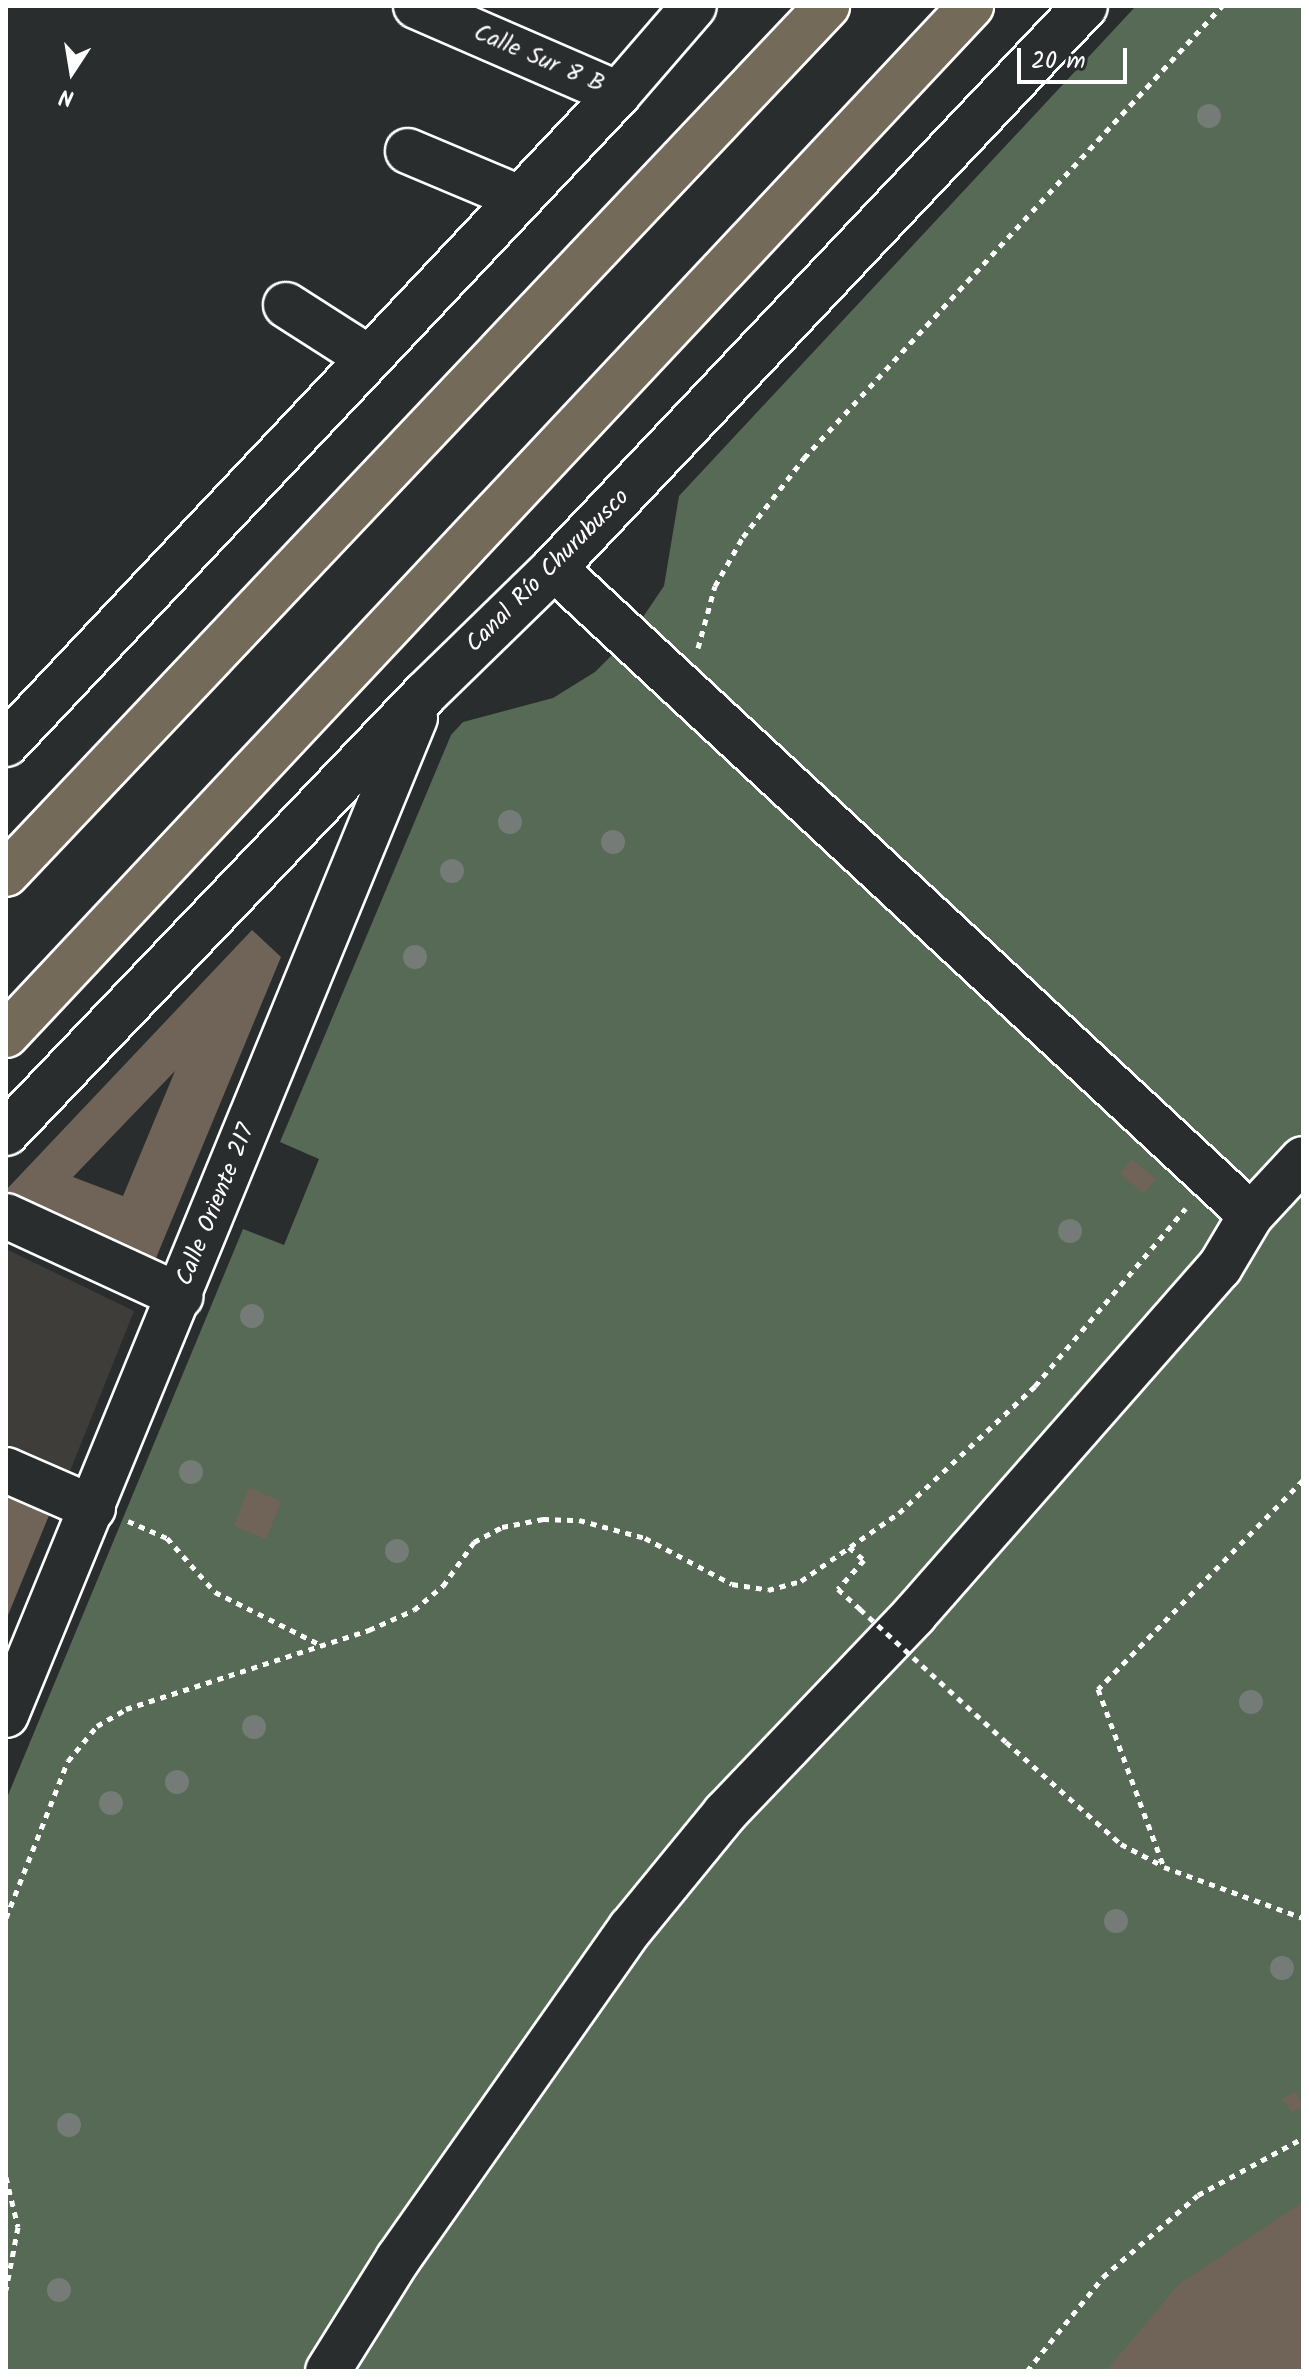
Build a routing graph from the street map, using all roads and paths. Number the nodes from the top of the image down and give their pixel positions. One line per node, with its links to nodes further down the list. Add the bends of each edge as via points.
1 (416, 6): 7 (street, Calle Sur 8 B)
2 (694, 6): 7 (street)
3 (827, 6): 16 (main road)
4 (971, 6): 17 (main road)
5 (1085, 6): 12 (street, Canal Río Churubusco)
6 (1222, 6): 13 (path, via 804,458 743,537 715,586)
7 (618, 94): 9 (street)
8 (408, 151): 9 (street)
9 (520, 198): 11 (street)
10 (286, 305): 11 (street)
11 (369, 358): 15 (street)
12 (554, 568): 13 (street); 14 (street, Canal Río Churubusco)
13 (686, 691): 20 (street)
14 (425, 694): 18 (street, Canal Río Churubusco); 23 (street, Calle Oriente 217)
15 (6, 744)
16 (6, 874)
17 (6, 1035)
18 (6, 1133)
19 (1303, 1159): 21 (street)
20 (1212, 1177): 21 (street); 27 (path, via 1035,1386 899,1513)
21 (1251, 1215): 36 (street, via 1220,1267 914,1615 725,1813 631,1928 398,2259)
22 (6, 1216): 23 (street)
23 (180, 1296): 26 (street, Calle Oriente 217)
24 (6, 1470): 26 (street)
25 (1303, 1480): 30 (path, via 1098,1689)
26 (93, 1508): 28 (path, via 167,1538 215,1592); 29 (street, Calle Oriente 217)
27 (849, 1547): 28 (path, via 801,1581 768,1590 732,1584 645,1538 579,1520 543,1519 502,1527 474,1542 443,1586 414,1610); 30 (path, bridge, via 864,1560 838,1589 1121,1844)
28 (322, 1645): 31 (path, via 126,1709 97,1726 68,1761)
29 (6, 1715)
30 (1164, 1867): 32 (path)
31 (6, 1918)
32 (1303, 1918)
33 (1303, 2138): 37 (path, via 1198,2195 1103,2277)
34 (6, 2177): 35 (path, via 18,2227)
35 (6, 2290)
36 (328, 2371)
37 (1027, 2371)

